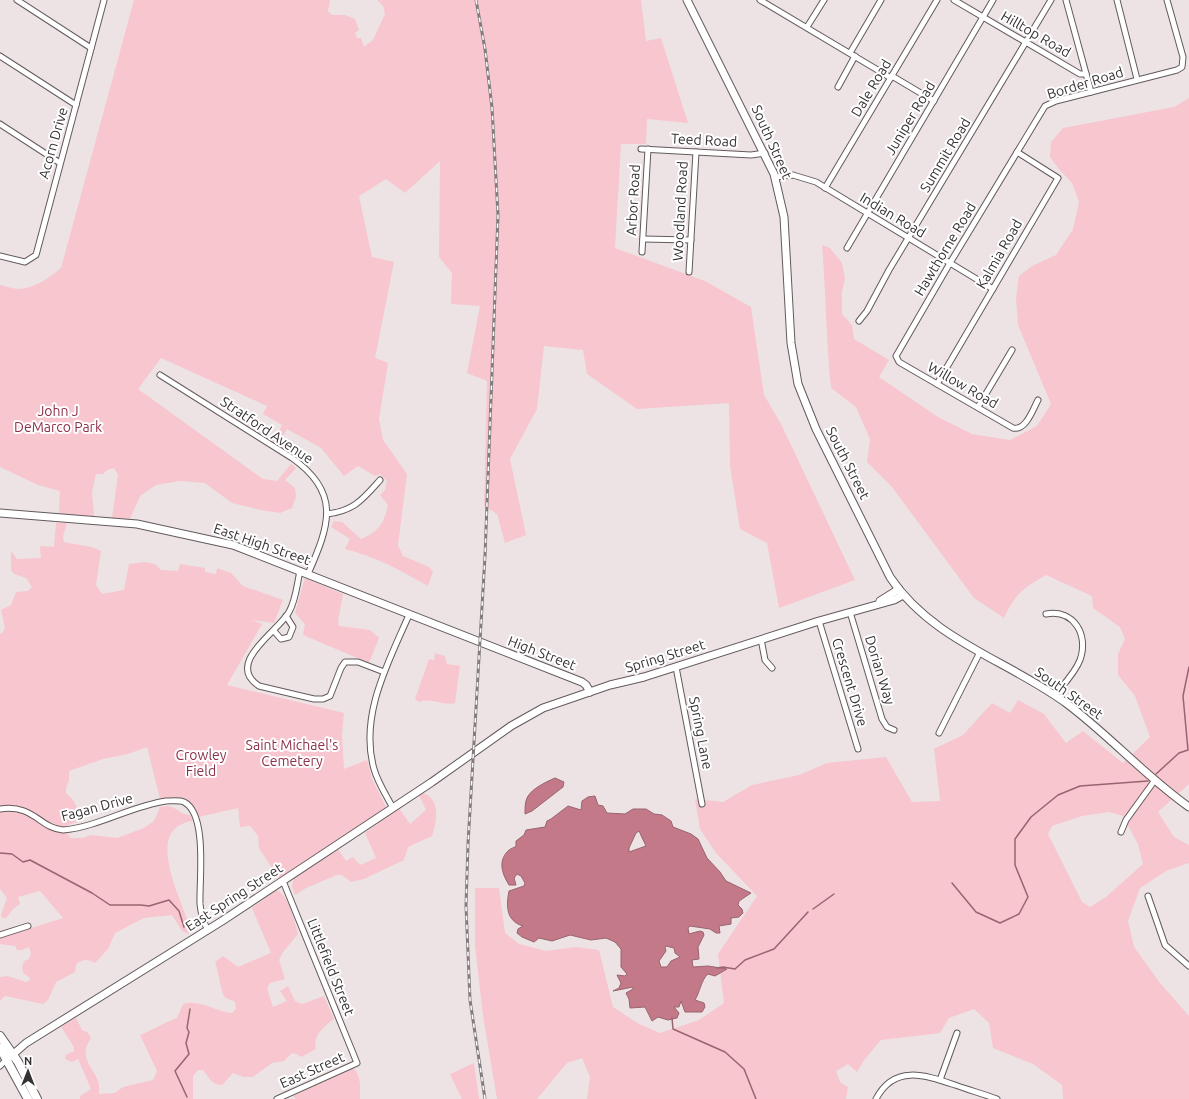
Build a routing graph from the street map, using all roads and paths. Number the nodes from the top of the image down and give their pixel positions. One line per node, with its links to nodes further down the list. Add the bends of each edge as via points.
1 (18, 0): 18 (street)
2 (104, 0): 18 (street, Acorn Drive)
3 (687, 0): 34 (main road, South Street)
4 (760, 0): 14 (street)
5 (824, 0): 16 (street)
6 (880, 0): 19 (street)
7 (937, 0): 23 (street, Dale Road)
8 (954, 0): 15 (street, Hilltop Road)
9 (993, 0): 15 (street, Juniper Road)
10 (1051, 0): 17 (street, Summit Road)
11 (1066, 0): 22 (street)
12 (1117, 0): 24 (street)
13 (1167, 0): 24 (street, Border Road, via 1183,65 1177,70)
14 (767, 2): 16 (street)
15 (983, 17): 17 (street, Hilltop Road); 27 (street, Juniper Road)
16 (807, 27): 19 (street)
17 (1026, 42): 22 (street, Hilltop Road, via 1080,74); 39 (street, Summit Road)
18 (91, 48): 28 (street, Acorn Drive)
19 (850, 53): 21 (street)
20 (0, 56): 28 (street)
21 (855, 56): 23 (street); 25 (street)
22 (1086, 74): 26 (street)
23 (892, 77): 27 (street); 37 (street, Dale Road)
24 (1137, 79): 26 (street, Border Road)
25 (838, 87)
26 (1091, 92): 33 (street, Border Road, via 1048,105 1039,115)
27 (934, 101): 38 (street, Juniper Road)
28 (76, 105): 35 (street, Acorn Drive)
29 (0, 124): 35 (street)
30 (641, 149): 31 (street, Teed Road)
31 (648, 149): 32 (street, Teed Road); 40 (street, Arbor Road)
32 (696, 152): 34 (street, Teed Road, via 751,155); 41 (street, Woodland Road)
33 (1017, 152): 45 (street, Hawthorne Road); 47 (street, Kalmia Road, via 1058,178)
34 (765, 153): 36 (main road, South Street)
35 (60, 163): 44 (street, Acorn Drive, via 36,255 25,262)
36 (776, 177): 37 (street, Indian Road, via 801,177); 60 (main road, South Street, via 784,217 792,349 800,389 816,429 888,572)
37 (825, 188): 38 (street, Indian Road)
38 (867, 213): 39 (street, Indian Road); 42 (street, Juniper Road)
39 (908, 238): 45 (street, Indian Road); 48 (street, Summit Road, via 866,314)
40 (643, 239): 41 (street); 43 (street, Arbor Road)
41 (691, 240): 46 (street, Woodland Road)
42 (847, 248)
43 (642, 252)
44 (0, 256)
45 (950, 263): 47 (street, Indian Road); 50 (street, Hawthorne Road)
46 (689, 272)
47 (993, 289): 52 (street, Kalmia Road)
48 (859, 321)
49 (1012, 350): 54 (street)
50 (896, 359): 52 (street, Willow Road)
51 (160, 374): 57 (street, Stratford Avenue, via 304,467 321,490)
52 (938, 384): 54 (street, Willow Road)
53 (1038, 400): 54 (street, Willow Road, via 1023,426 1019,428 1011,427)
54 (978, 407)
55 (380, 480): 57 (street, via 356,505 345,511)
56 (0, 513): 58 (main road, East High Street, via 126,523 173,531 233,545)
57 (327, 514): 59 (street, Stratford Avenue, via 323,536)
58 (300, 571): 59 (main road, East High Street); 64 (street, via 291,609)
59 (308, 574): 63 (main road, East High Street)
60 (901, 592): 61 (main road, Spring Street, via 894,600); 69 (main road, South Street, via 934,624)
61 (850, 612): 65 (main road, Spring Street); 75 (street, Dorian Way, via 882,719)
62 (1046, 614): 74 (street, via 1064,614 1070,618 1082,640 1080,660)
63 (409, 615): 68 (main road, East High Street); 72 (street)
64 (286, 616): 66 (street); 66 (street, via 293,627 289,637 281,639)
65 (819, 621): 67 (main road, Spring Street); 77 (street, Crescent Drive)
66 (274, 631): 72 (street, via 254,651 249,671 255,683 278,691 325,699 330,696 342,666 348,662 358,662)
67 (762, 639): 70 (main road, Spring Street); 71 (street, via 765,660)
68 (480, 644): 73 (main road, High Street, via 582,682)
69 (980, 652): 74 (main road, South Street); 76 (street)
70 (676, 667): 73 (main road, Spring Street); 80 (street, Spring Lane)
71 (772, 668)
72 (384, 672): 82 (street, via 373,708 371,747 376,775)
73 (590, 692): 78 (main road, Spring Street, via 543,708 511,726)
74 (1055, 696): 79 (main road, South Street, via 1086,718)
75 (894, 730)
76 (939, 733)
77 (858, 749)
78 (473, 753): 82 (main road, East Spring Street)
79 (1155, 780): 81 (main road, South Street); 84 (street, via 1126,820)
80 (702, 804)
81 (1189, 807)
82 (393, 808): 85 (main road, East Spring Street)
83 (0, 809): 88 (street, Fagan Drive, via 23,810 61,830 152,804 184,802 196,818 202,866 200,907)
84 (1121, 832)
85 (283, 881): 88 (main road, East Spring Street); 95 (street, Littlefield Street)
86 (1148, 896): 90 (street, via 1165,945)
87 (28, 926): 89 (street)
88 (208, 930): 94 (main road, East Spring Street, via 54,1026)
89 (0, 935)
90 (1189, 966)
91 (957, 1033): 97 (street)
92 (0, 1036): 94 (main road)
93 (0, 1048): 94 (main road)
94 (10, 1057): 96 (street); 98 (main road); 99 (main road)
95 (357, 1063): 100 (street, East Street)
96 (0, 1066)
97 (940, 1080): 101 (street, via 920,1074 902,1076 884,1087); 102 (street)
98 (28, 1099)
99 (37, 1099)
100 (277, 1099)
101 (876, 1099)
102 (997, 1099)

